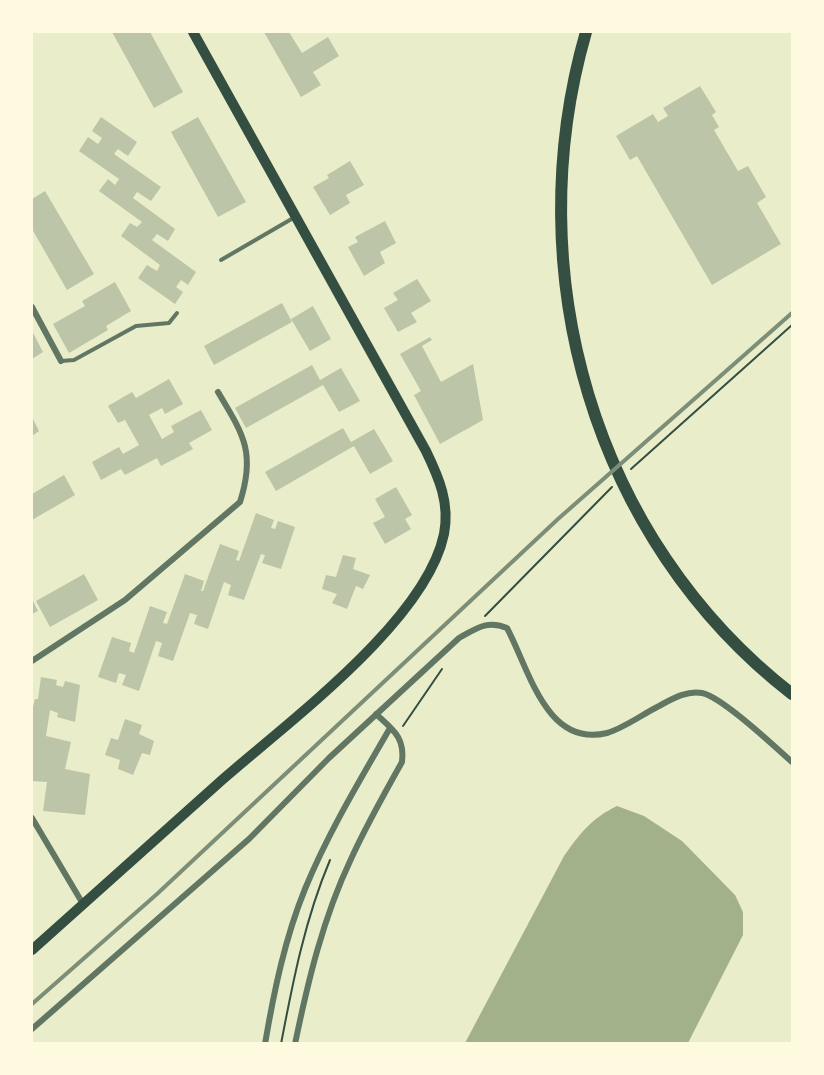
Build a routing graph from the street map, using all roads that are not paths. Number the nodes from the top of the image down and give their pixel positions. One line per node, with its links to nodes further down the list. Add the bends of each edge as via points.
1 (193, 32): 3 (main road)
2 (586, 32): 10 (highway, via 566,138 562,248 582,380 604,442 634,506 673,569 742,651)
3 (295, 217): 4 (lane); 15 (main road, via 440,481 445,505 444,533 423,582 376,645)
4 (221, 260)
5 (32, 307): 7 (street)
6 (177, 313): 7 (lane, via 169,324 136,326 74,360)
7 (61, 361)
8 (218, 392): 9 (street, via 248,452 247,480 240,502 125,600)
9 (32, 661)
10 (792, 694)
11 (376, 714): 12 (street); 13 (street, via 459,638 484,624 494,623 507,628 552,717 575,734 609,732 686,693 702,693 719,702); 17 (street, via 249,839)
12 (390, 728): 18 (street, via 333,829 305,889 275,991); 19 (street, via 404,747 402,762 350,861 328,916)
13 (792, 762)
14 (32, 818): 15 (street)
15 (83, 904): 16 (main road)
16 (32, 950)
17 (32, 1029)
18 (265, 1044)
19 (295, 1044)

